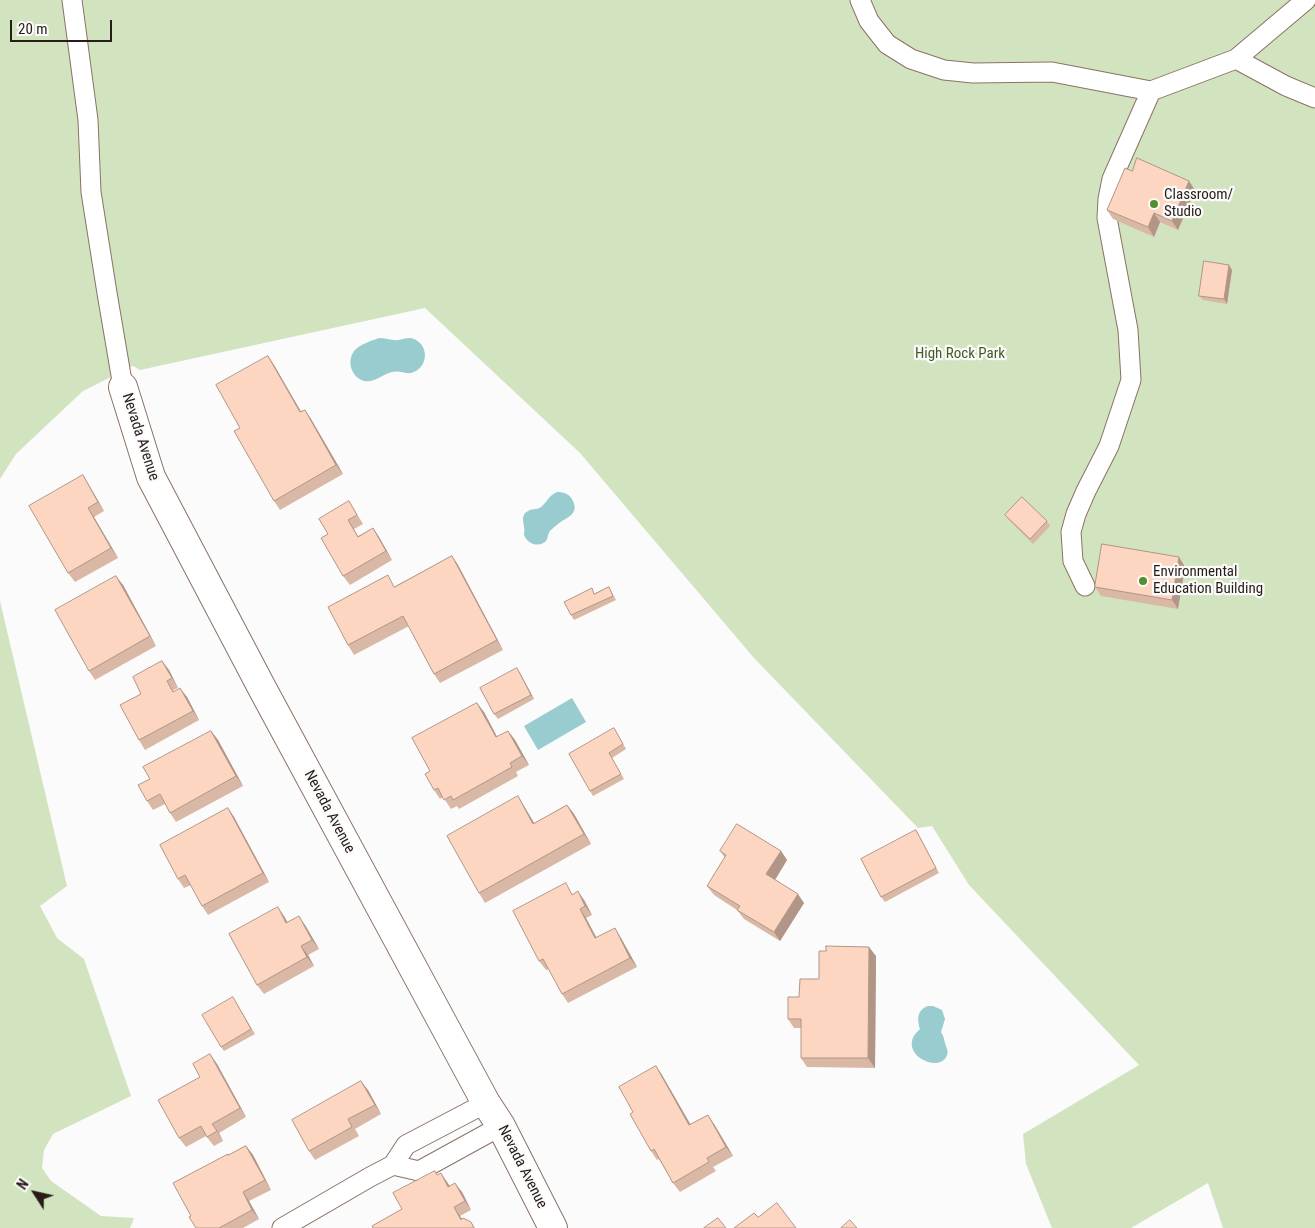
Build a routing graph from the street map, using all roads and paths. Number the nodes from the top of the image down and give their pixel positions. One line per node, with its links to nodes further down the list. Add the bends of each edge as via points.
1 (72, 0): 7 (lane, via 88,120 91,192)
2 (860, 0): 5 (lane, via 869,21 887,44 911,60 944,70 973,73 1052,72)
3 (1306, 0): 4 (lane)
4 (1236, 59): 5 (lane); 6 (lane)
5 (1151, 91): 8 (lane, via 1112,178 1108,199 1107,218 1128,330 1131,380 1109,446 1070,532 1073,561)
6 (1315, 98)
7 (124, 387): 9 (street, Nevada Avenue, via 151,477)
8 (1085, 586)
9 (486, 1103): 10 (street, Nevada Avenue); 11 (lane, via 406,1145)
10 (501, 1126): 11 (lane, via 419,1171); 13 (street, Nevada Avenue)
11 (393, 1165): 12 (lane)
12 (282, 1228)
13 (553, 1228)

